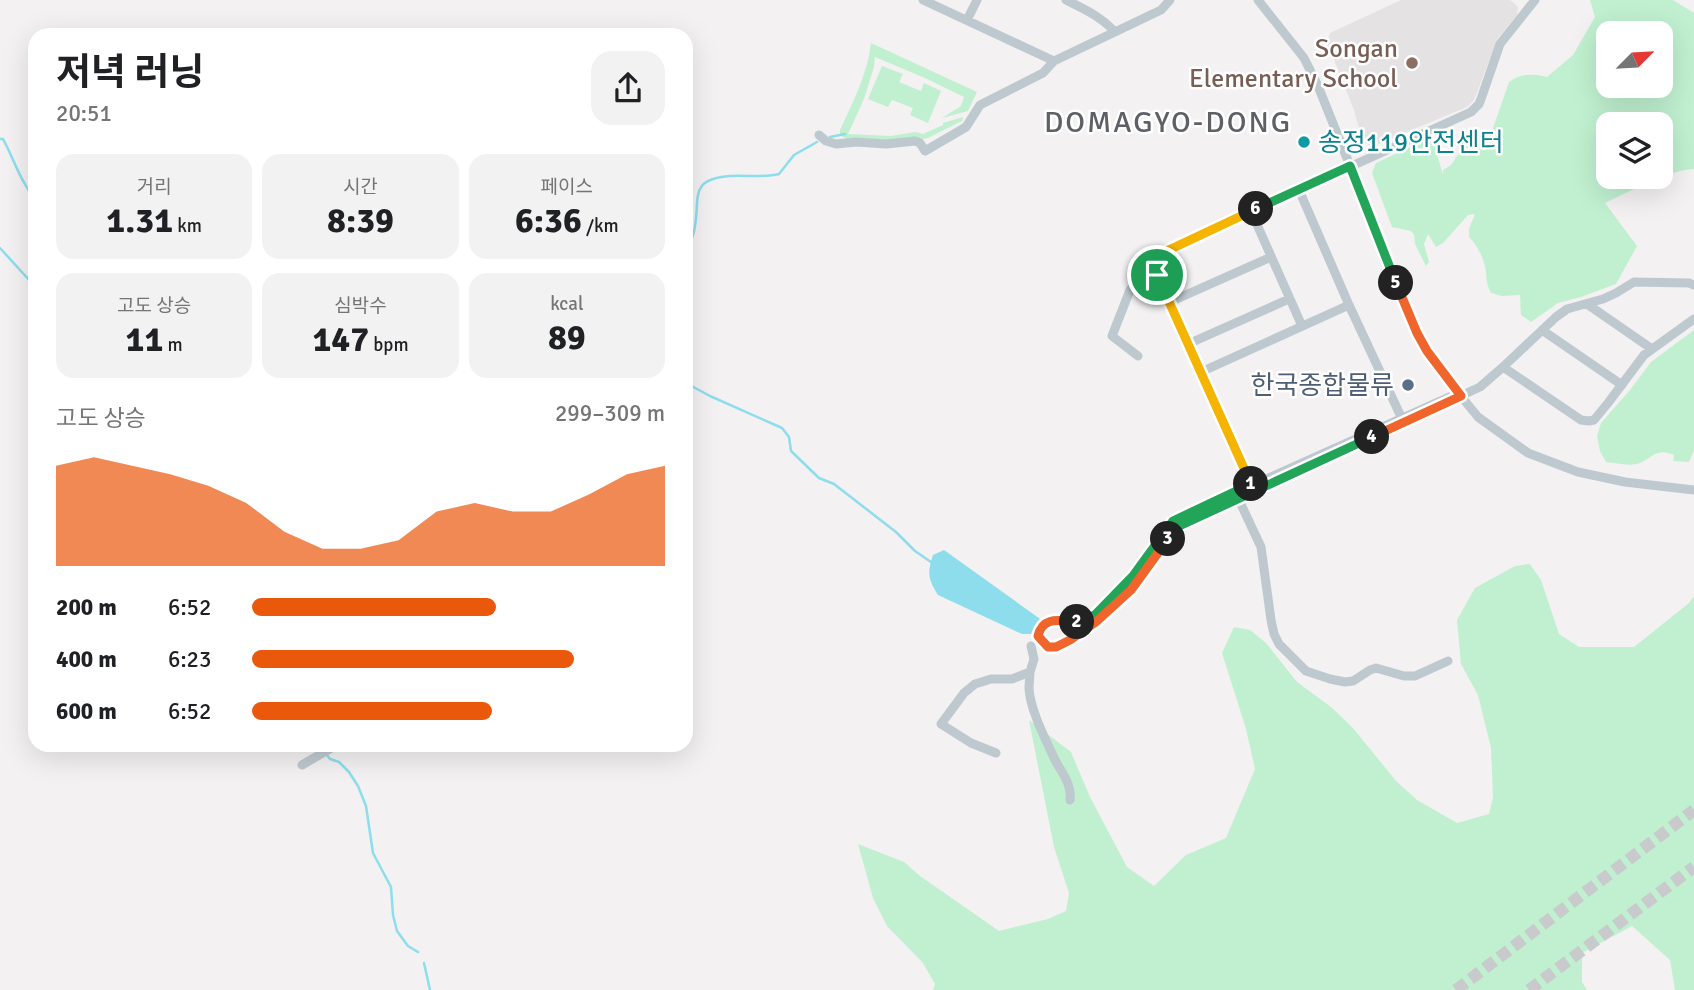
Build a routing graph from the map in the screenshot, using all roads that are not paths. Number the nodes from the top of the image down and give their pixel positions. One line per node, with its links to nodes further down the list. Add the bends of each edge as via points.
1 (923, 0): 7 (street)
2 (977, 0): 7 (street)
3 (1066, 0): 8 (street, via 1104,20)
4 (1170, 0): 8 (street, via 1161,10)
5 (1258, 0): 11 (street, via 1304,58)
6 (1535, 0): 11 (street, via 1500,44 1476,108)
7 (964, 19): 9 (street)
8 (1114, 31): 9 (street)
9 (1054, 61): 10 (street, via 1043,73 981,105 966,127 925,151 915,141 836,144)
10 (819, 135)
11 (1350, 166): 12 (street); 30 (street, via 1417,333)
12 (1299, 190): 13 (street); 20 (street)
13 (1251, 211): 14 (street); 15 (street, via 1158,255 1153,263)
14 (1271, 257): 17 (street); 18 (street)
15 (1157, 275): 18 (street); 26 (street, via 1130,290 1112,336)
16 (1694, 285): 19 (street, via 1634,282)
17 (1289, 299): 22 (street); 24 (street)
18 (1170, 302): 24 (street)
19 (1587, 304): 23 (street, via 1567,309); 25 (street)
20 (1349, 305): 22 (street); 31 (street)
21 (1694, 319): 25 (street)
22 (1302, 326): 28 (street)
23 (1542, 330): 27 (street); 29 (street)
24 (1188, 344): 28 (street)
25 (1652, 349): 29 (street)
26 (1138, 356)
27 (1503, 367): 29 (street, via 1589,422); 30 (street, via 1480,387)
28 (1201, 372): 32 (street)
29 (1622, 385)
30 (1459, 395): 31 (street); 33 (street, via 1478,417 1528,453 1578,472)
31 (1403, 420): 32 (street)
32 (1252, 488): 34 (street); 34 (street, via 1173,521 1133,576 1095,615 1075,623 1051,620 1038,636 1048,647 1070,640 1131,590 1177,527)
33 (1694, 490)
34 (1238, 498): 36 (street, via 1261,547 1274,634 1306,671 1345,682 1376,668 1415,676)
35 (1031, 646): 37 (street)
36 (1448, 661)
37 (1030, 672): 39 (street, via 975,684 941,723); 41 (street, via 1034,710 1066,779)
38 (323, 752): 40 (street)
39 (996, 753)
40 (302, 765)
41 (1070, 800)

